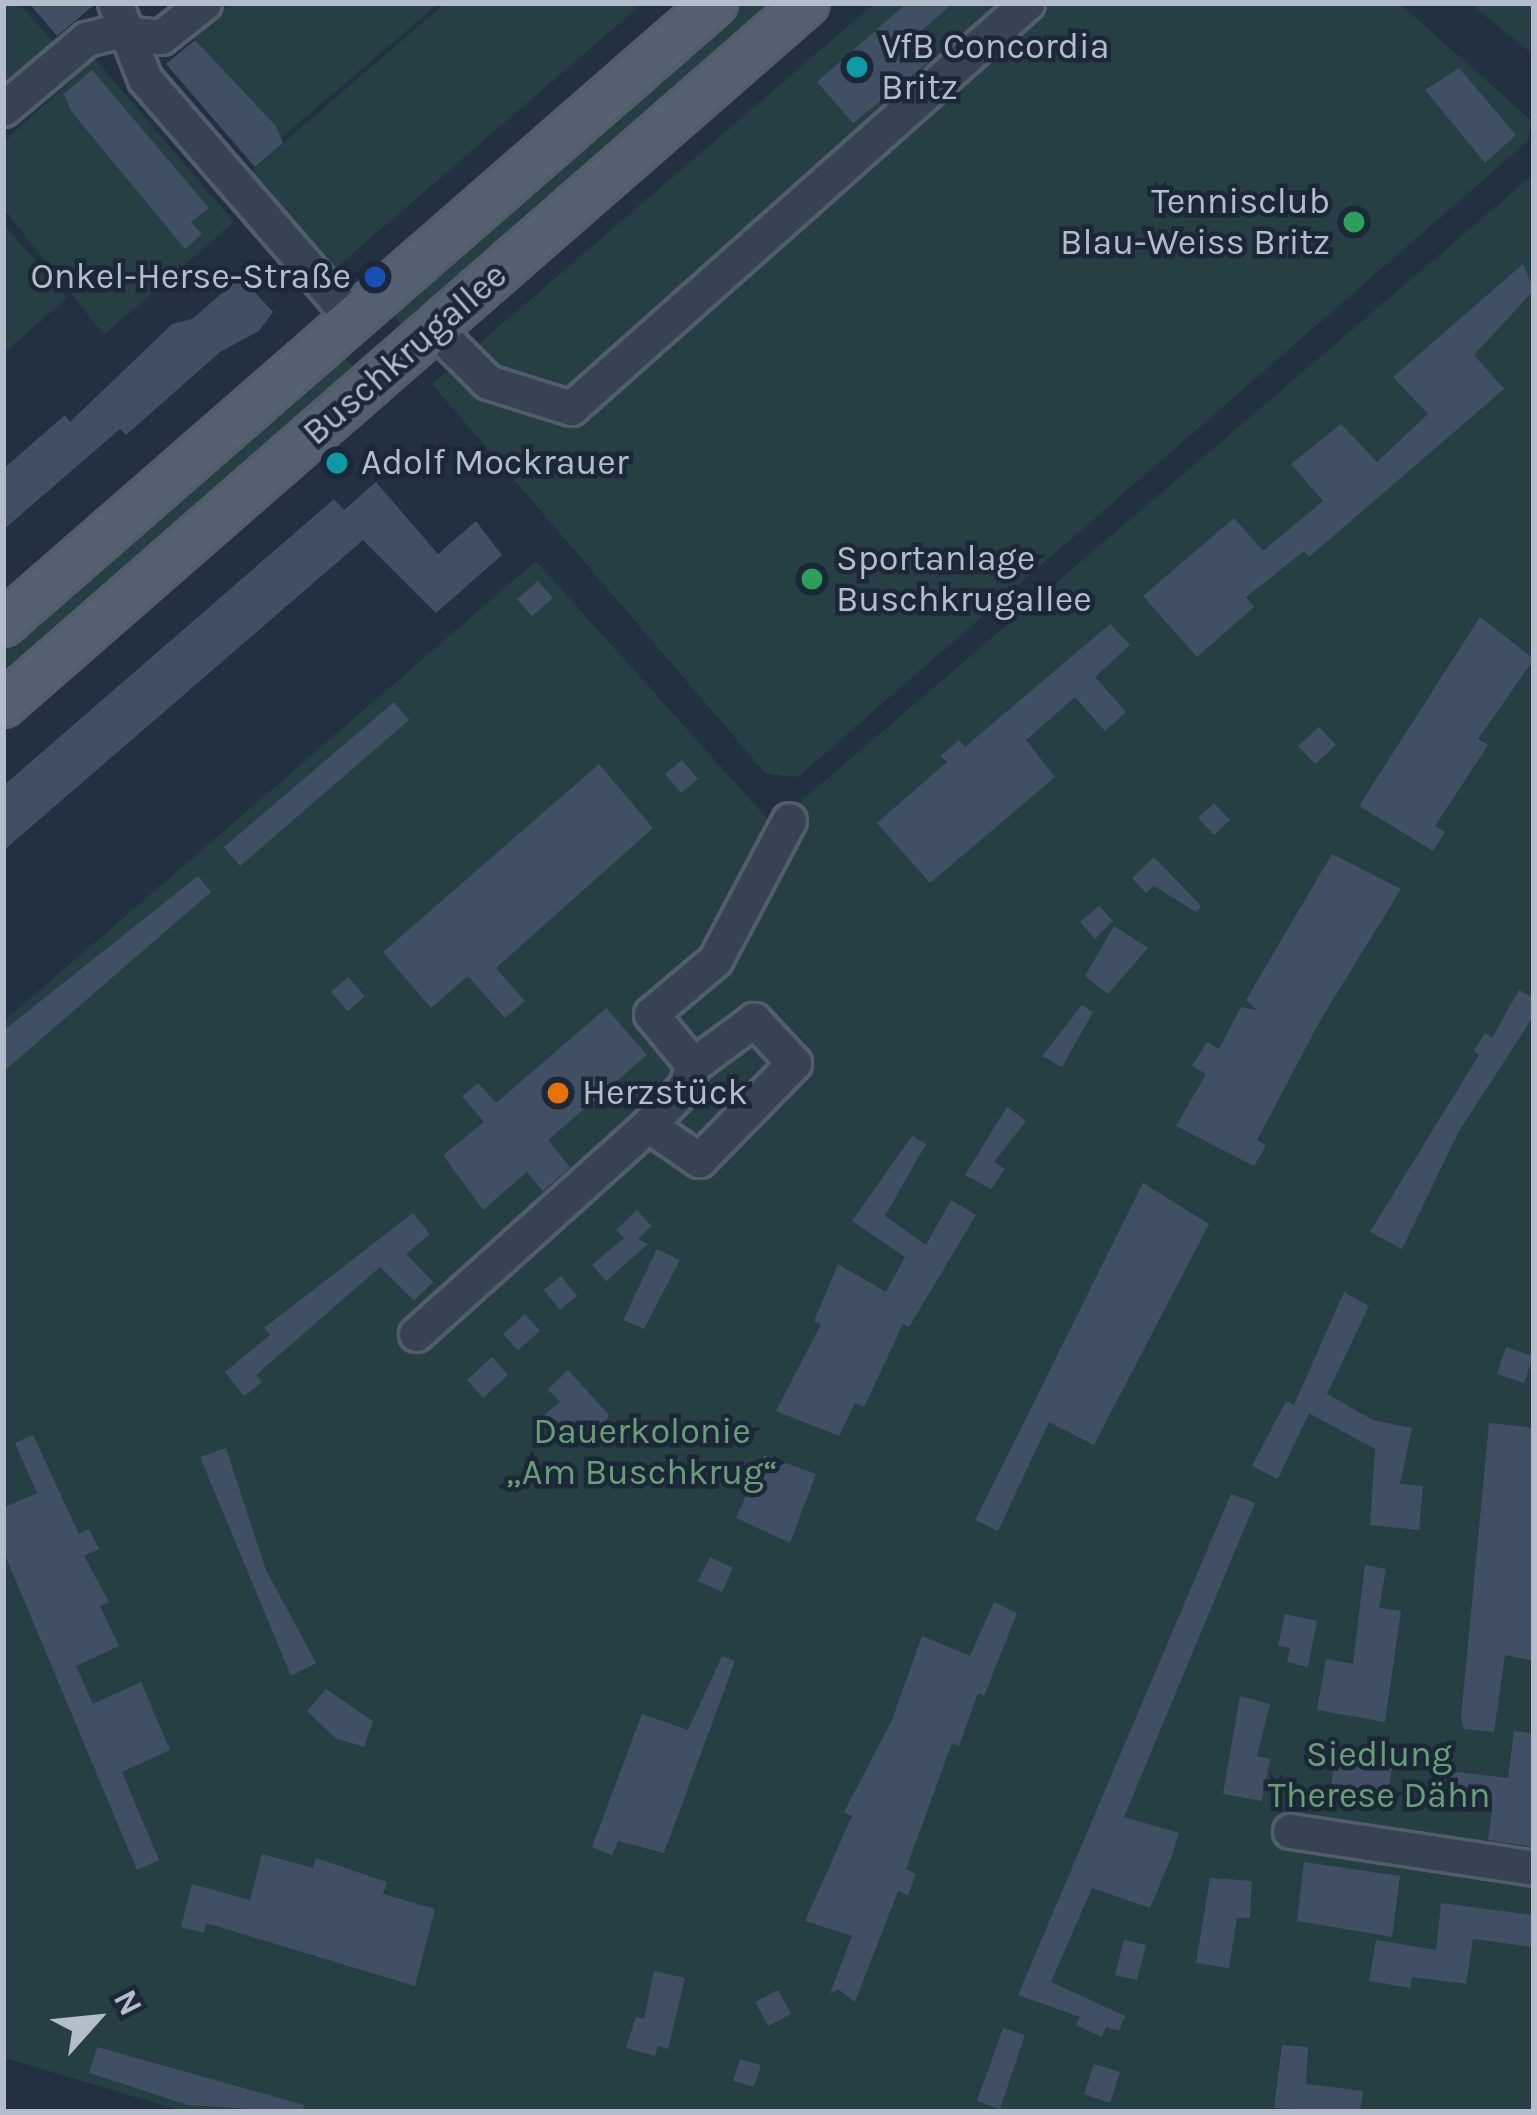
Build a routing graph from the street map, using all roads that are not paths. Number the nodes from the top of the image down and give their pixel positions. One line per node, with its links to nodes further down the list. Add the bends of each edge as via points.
1 (115, 3): 6 (street)
2 (204, 3): 6 (street, via 167,34)
3 (715, 3): 8 (main road, Buschkrugallee)
4 (807, 3): 9 (main road, Buschkrugallee)
5 (1027, 3): 9 (street, via 571,408 488,382)
6 (130, 36): 7 (street, via 86,39); 8 (street, via 145,79)
7 (3, 110)
8 (353, 319): 10 (main road); 11 (main road, Buschkrugallee)
9 (434, 328): 10 (main road, Buschkrugallee)
10 (393, 364): 12 (main road, Buschkrugallee)
11 (3, 625)
12 (3, 705)
13 (789, 820): 14 (street, via 715,960 651,1014)
14 (693, 1065): 15 (street, via 685,1087); 15 (street, via 754,1020 794,1063 699,1160)
15 (648, 1125): 16 (street)
16 (416, 1334)
17 (1290, 1831): 18 (street)
18 (1534, 1868)

